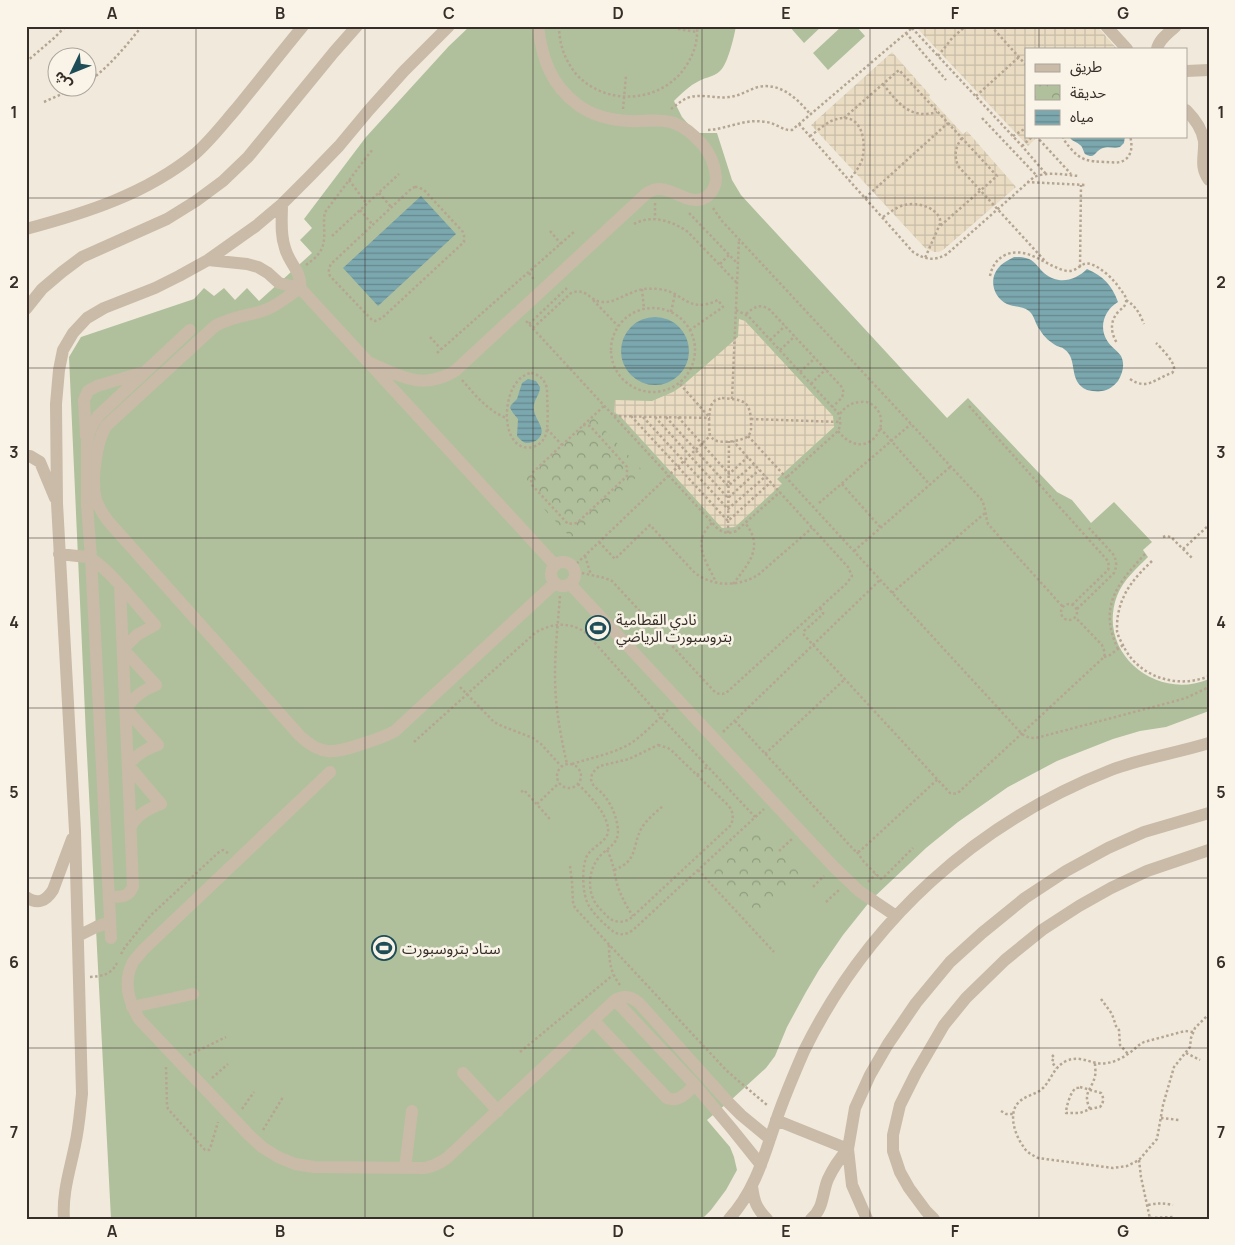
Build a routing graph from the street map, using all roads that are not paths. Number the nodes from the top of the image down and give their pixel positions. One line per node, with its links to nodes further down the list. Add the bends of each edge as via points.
1 (303, 26): 15 (street, via 196,153 151,185)
2 (357, 26): 18 (street, via 254,151 223,180 167,219 82,257 42,289)
3 (449, 26): 14 (street)
4 (538, 26): 20 (street, via 546,65 566,95 579,106 612,119 676,123 706,148 715,168 716,185 709,195 696,200 660,189 647,193 455,371 444,377 432,381 408,379)
5 (1106, 26): 7 (street)
6 (1176, 26): 8 (street)
7 (1126, 48)
8 (1157, 48)
9 (1209, 70): 10 (street)
10 (1188, 71)
11 (1188, 112): 12 (street, via 1198,125)
12 (1206, 152): 13 (street, via 1202,165)
13 (1209, 180)
14 (282, 204): 16 (street); 17 (street, via 285,248 298,272)
15 (26, 229)
16 (208, 260): 17 (street, via 258,267 279,283); 24 (street, via 155,288 104,308 86,318 73,333 63,350 59,370)
17 (300, 288): 20 (street); 28 (street, via 268,309 215,326 106,426 101,434 94,489 96,500 108,521 300,736 309,745 332,752 384,737 395,730)
18 (26, 309)
19 (190, 330): 21 (street)
20 (368, 362): 27 (street)
21 (144, 372): 22 (street, via 98,416 88,433); 22 (street, via 88,391 84,400)
22 (87, 442): 26 (street)
23 (26, 456): 24 (street, via 40,462)
24 (57, 503): 25 (street)
25 (59, 554): 26 (street); 38 (street)
26 (91, 558): 30 (street); 40 (street)
27 (555, 565): 28 (street, via 551,576); 29 (street, via 565,562 574,570 574,581)
28 (555, 583): 29 (street, via 561,586)
29 (570, 584): 42 (street, via 847,881)
30 (120, 586): 31 (street); 31 (street, via 155,625)
31 (123, 649): 32 (street); 32 (street, via 156,685 142,692)
32 (126, 709): 34 (street); 34 (street, via 158,745 142,752)
33 (1209, 743): 42 (street, via 1113,769 1028,809 951,863)
34 (128, 765): 37 (street); 37 (street, via 161,804 143,812)
35 (330, 772): 48 (street, via 143,950 128,976)
36 (1209, 813): 56 (street, via 1144,832 1066,871 1025,898 950,962 916,1003 870,1075 855,1108)
37 (131, 826): 40 (street, via 133,886 126,896)
38 (75, 831): 41 (street, via 48,898 32,901); 44 (street)
39 (1209, 850): 65 (street, via 1147,871 1111,888 1042,930 1005,960 944,1025 900,1105 892,1135 892,1151 900,1172)
40 (108, 897): 43 (street)
41 (26, 898)
42 (896, 916): 54 (street, via 854,966 829,1006 804,1051)
43 (110, 922): 44 (street); 45 (street)
44 (78, 936): 60 (street, via 82,1094 76,1144 64,1192)
45 (111, 938)
46 (193, 994): 48 (street)
47 (615, 1000): 49 (street); 51 (street); 55 (street, via 625,996 639,1003 728,1102)
48 (132, 1008): 58 (street, via 234,1120 256,1142 278,1157 314,1167)
49 (594, 1021): 51 (street, via 666,1098 681,1098); 52 (street)
50 (463, 1073): 52 (street)
51 (695, 1085): 57 (street)
52 (498, 1110): 58 (street, via 440,1163 426,1168)
53 (412, 1111): 58 (street)
54 (777, 1117): 55 (street); 56 (street)
55 (770, 1139): 57 (street)
56 (848, 1149): 63 (street, via 827,1182 822,1206); 64 (street, via 852,1185)
57 (761, 1165): 59 (street)
58 (405, 1168)
59 (752, 1186): 61 (street); 62 (street, via 754,1200)
60 (64, 1219)
61 (729, 1219)
62 (767, 1219)
63 (811, 1219)
64 (867, 1219)
65 (934, 1219)

